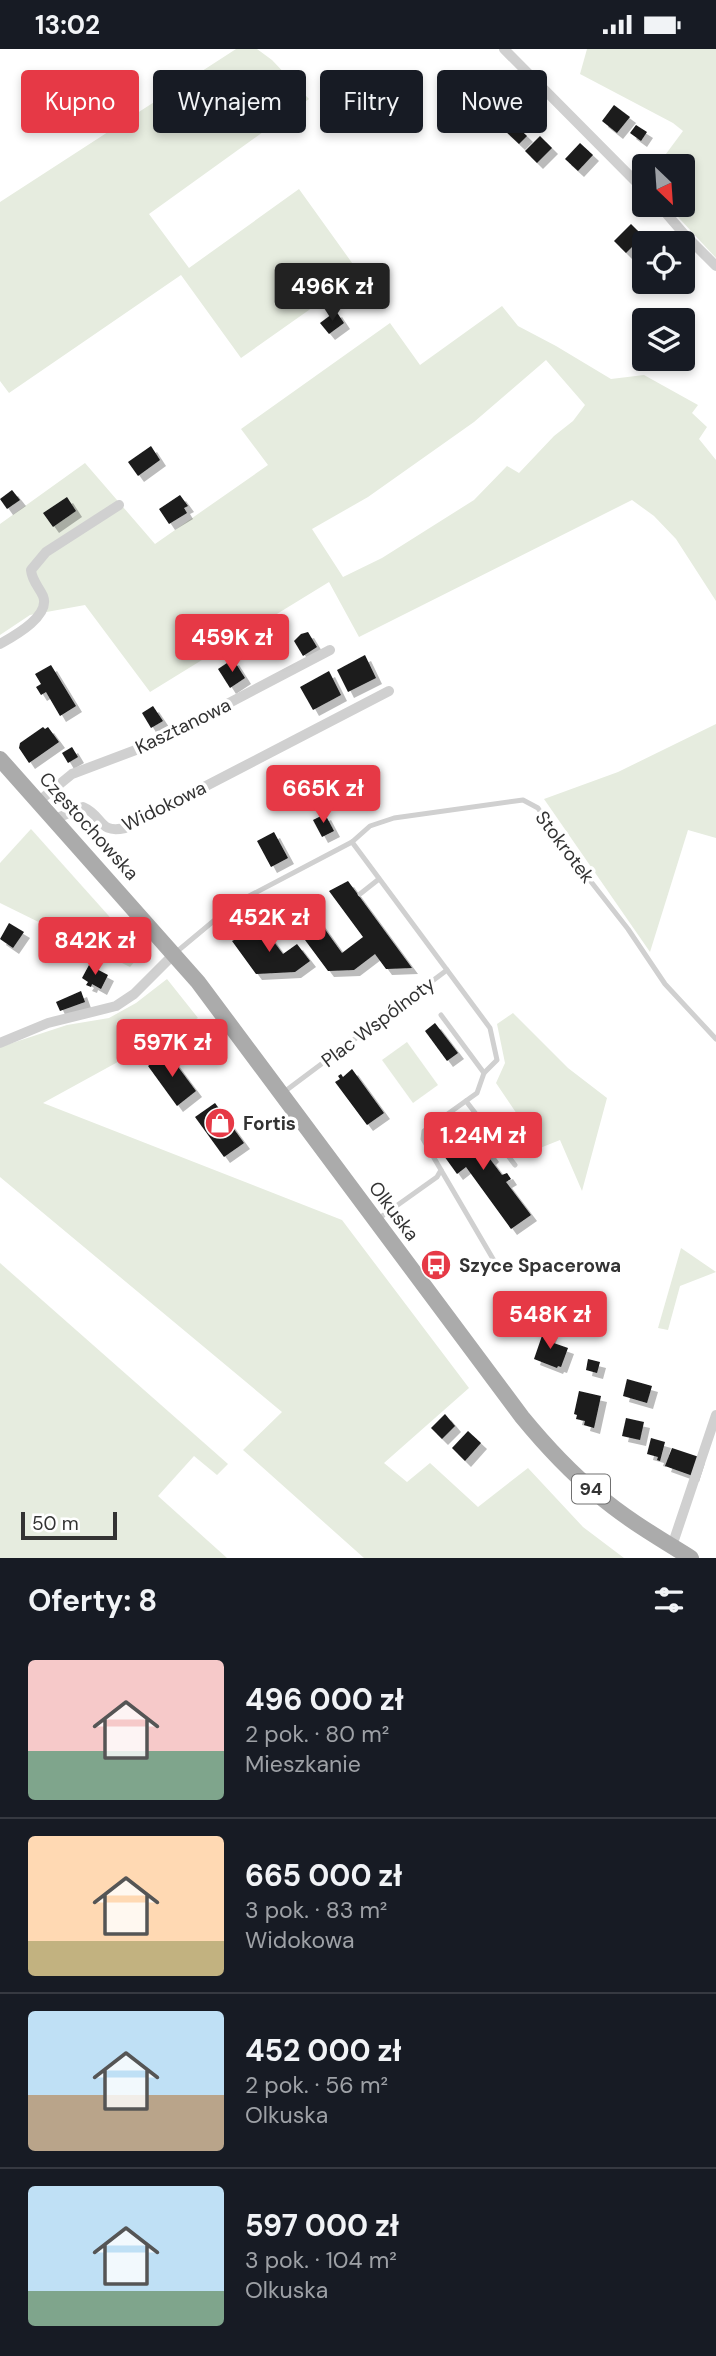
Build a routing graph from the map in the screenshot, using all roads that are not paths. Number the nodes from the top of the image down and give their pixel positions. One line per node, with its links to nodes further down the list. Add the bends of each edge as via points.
1 (504, 49): 2 (street)
2 (632, 178)
3 (669, 217): 4 (street)
4 (716, 266)
5 (119, 505): 6 (street, via 40,558 31,576 43,596 42,613)
6 (0, 644)
7 (330, 650): 10 (street, Kasztanowa, via 149,745 72,774)
8 (389, 691): 11 (street, Widokowa, via 125,828 113,831 83,807)
9 (0, 759): 10 (main road, Częstochowska / 94)
10 (38, 801): 11 (main road, Częstochowska / 94)
11 (55, 819): 15 (main road, Częstochowska / 94)
12 (352, 842): 13 (lane, Plac Wspólnoty); 15 (lane, via 234,904); 18 (lane, Stokrotek, via 370,826 394,818 510,800 529,802 538,808 665,984)
13 (379, 879): 14 (lane); 16 (lane, Plac Wspólnoty)
14 (360, 894)
15 (174, 954): 19 (street, via 116,1006 48,1023); 21 (main road, Olkuska / 94)
16 (447, 970): 20 (lane, via 491,1028 496,1060); 21 (lane, Plac Wspólnoty)
17 (441, 1015): 20 (lane)
18 (716, 1039)
19 (0, 1043)
20 (484, 1073): 22 (lane, via 477,1093)
21 (282, 1093): 25 (main road, Olkuska / 94)
22 (466, 1101): 23 (lane); 24 (lane, via 424,1131 423,1139)
23 (515, 1165)
24 (441, 1170): 25 (lane, via 438,1177); 26 (lane)
25 (376, 1220): 28 (main road, Olkuska / 94, via 553,1454 599,1496)
26 (496, 1264)
27 (716, 1415): 28 (street)
28 (672, 1546): 29 (main road, Olkuska / 94)
29 (691, 1558)

